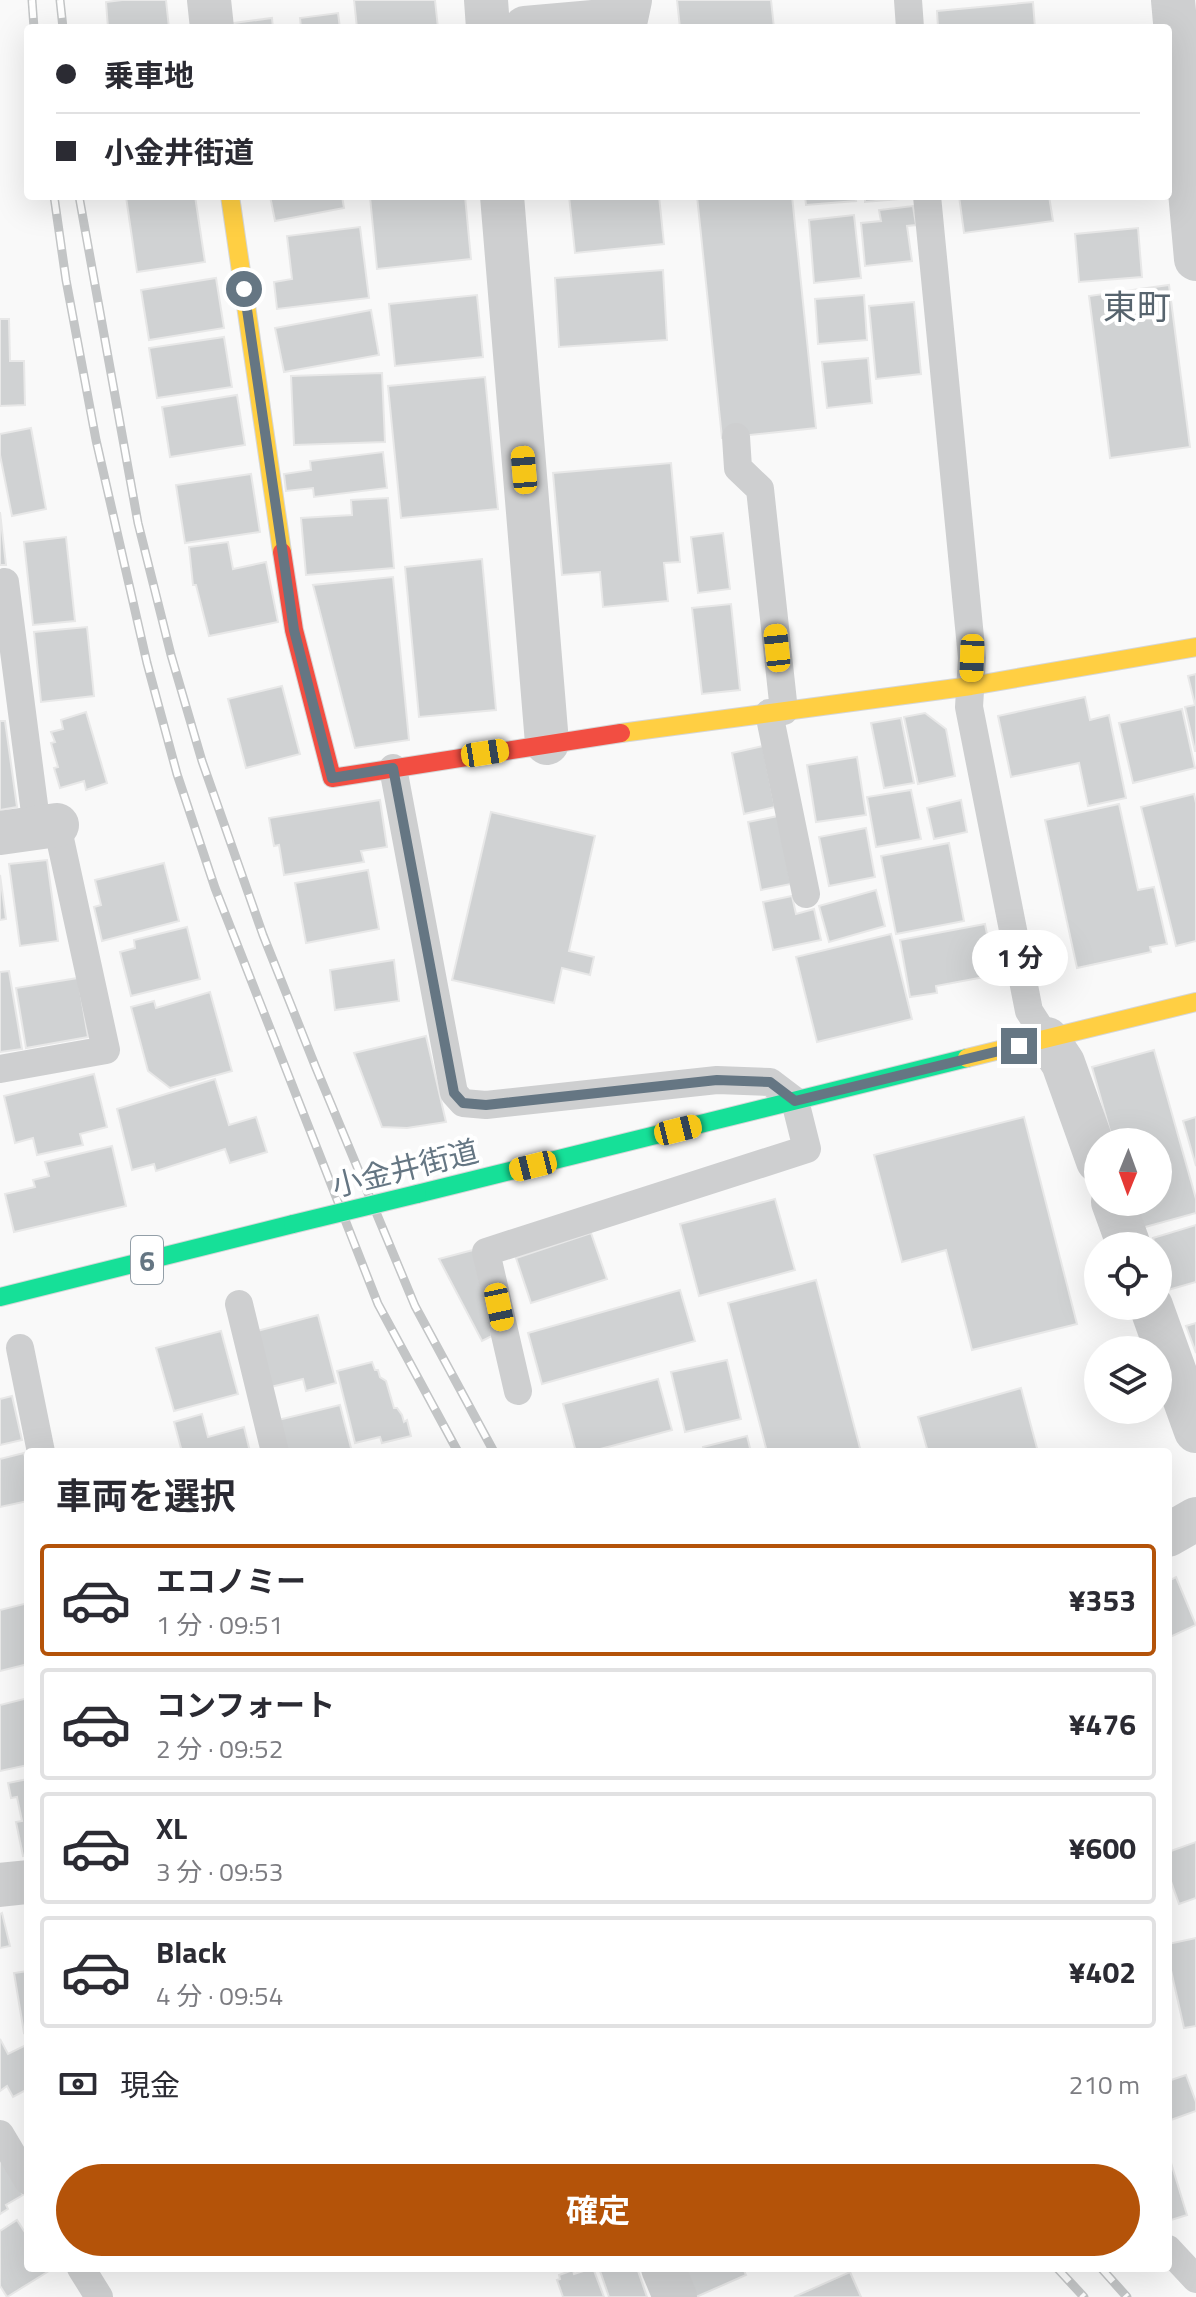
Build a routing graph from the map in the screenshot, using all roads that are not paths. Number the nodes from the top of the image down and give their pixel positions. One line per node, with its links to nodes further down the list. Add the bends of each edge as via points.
1 (209, 0): 6 (street)
2 (486, 0): 7 (street)
3 (630, 0): 8 (street, via 626,19)
4 (908, 0): 9 (lane)
5 (1173, 0): 13 (street)
6 (212, 24)
7 (488, 24)
8 (570, 24)
9 (910, 24)
10 (231, 200): 20 (street, via 294,630 332,778)
11 (502, 200): 19 (street)
12 (927, 200): 17 (lane)
13 (1196, 259)
14 (736, 437): 18 (lane, via 738,468 760,489)
15 (5, 582): 21 (lane)
16 (1196, 647): 17 (street)
17 (971, 686): 18 (street); 24 (lane, via 969,707 1029,1011)
18 (776, 712): 19 (street); 22 (lane)
19 (547, 743): 20 (street)
20 (393, 768): 26 (lane, via 454,1093 463,1103 486,1105 717,1080 770,1082)
21 (31, 829): 25 (lane, via 106,1050)
22 (806, 894)
23 (1196, 1002): 24 (street, 小金井街道 / 6)
24 (1047, 1039): 26 (street, 小金井街道 / 6); 27 (street, via 1063,1063)
25 (0, 1069)
26 (795, 1101): 28 (street, 小金井街道 / 6, bridge); 32 (lane, via 807,1149 486,1252)
27 (1086, 1128)
28 (0, 1297)
29 (239, 1304): 35 (lane)
30 (1156, 1320): 33 (street)
31 (20, 1348): 34 (lane)
32 (518, 1391)
33 (1196, 1431)
34 (40, 1448)
35 (274, 1448)
36 (1196, 1519): 37 (street)
37 (1172, 1533)
38 (24, 1882): 39 (street)
39 (0, 1885)
40 (0, 2134): 41 (lane)
41 (24, 2174)
42 (1172, 2253): 45 (lane)
43 (83, 2272): 46 (lane)
44 (665, 2272): 47 (street)
45 (1196, 2279)
46 (99, 2297)
47 (675, 2297)

